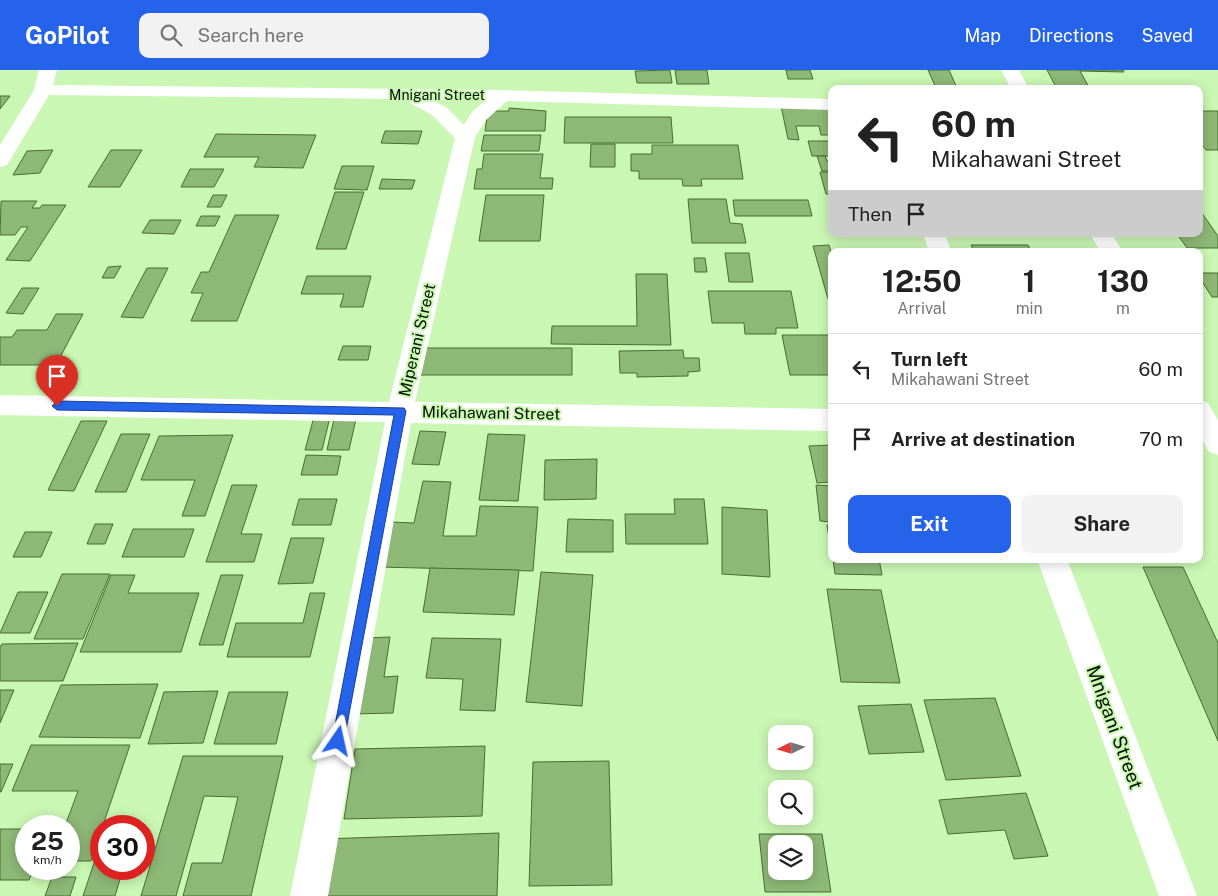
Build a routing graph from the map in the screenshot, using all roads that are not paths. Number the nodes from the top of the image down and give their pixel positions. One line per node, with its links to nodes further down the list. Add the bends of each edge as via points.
1 (48, 70): 4 (street)
2 (1010, 70): 3 (street)
3 (1018, 85)
4 (43, 90): 5 (street, Mnigani Street); 9 (street)
5 (409, 95): 6 (street, Mnigani Street); 8 (street, via 439,111)
6 (502, 95): 7 (street, Mnigani Street); 8 (street, Miperani Street)
7 (828, 104)
8 (464, 137): 11 (street, Miperani Street)
9 (0, 161)
10 (0, 405): 11 (street, Mikahawani Street)
11 (400, 411): 13 (street, Mikahawani Street); 16 (street, Miperani Street)
12 (1203, 417): 14 (street)
13 (828, 420)
14 (1218, 444)
15 (1053, 563): 17 (street, Mnigani Street)
16 (309, 896)
17 (1178, 896)

